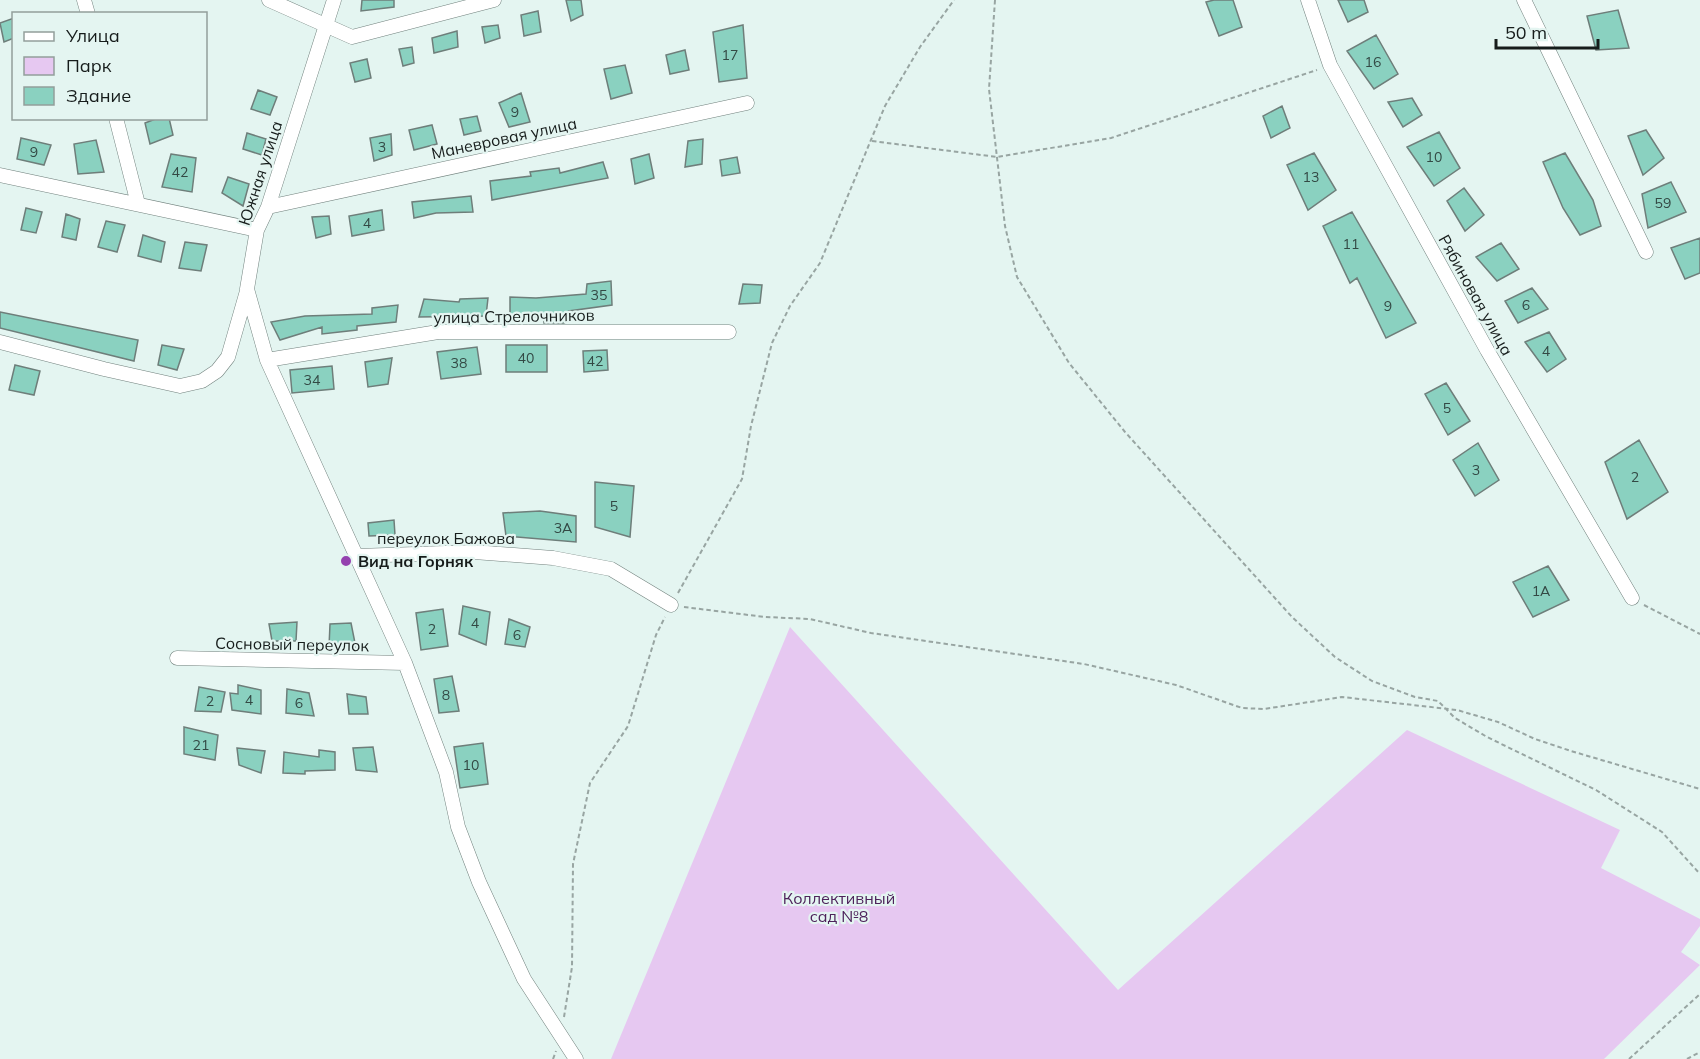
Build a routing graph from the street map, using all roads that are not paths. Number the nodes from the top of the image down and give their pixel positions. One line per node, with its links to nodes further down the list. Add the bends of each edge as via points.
1 (268, 0): 6 (street)
2 (334, 0): 6 (street, Южная улица)
3 (494, 0): 6 (street, via 352,38)
4 (1308, 0): 19 (street, Рябиновая улица, via 1330,65 1487,350)
5 (1524, 0): 13 (street)
6 (327, 27): 11 (street, Южная улица)
7 (747, 103): 11 (street, Маневровая улица)
8 (117, 120): 10 (street)
9 (0, 176): 10 (street)
10 (138, 204): 12 (street)
11 (268, 207): 12 (street, Южная улица)
12 (257, 230): 14 (street, Южная улица)
13 (1646, 252)
14 (247, 289): 16 (street, via 228,357 202,381 180,386); 17 (street, Южная улица)
15 (729, 332): 17 (street, улица Стрелочников, via 438,332)
16 (0, 342)
17 (267, 360): 18 (street, Южная улица)
18 (357, 556): 20 (street, переулок Бажова, via 474,552 553,558 611,569); 22 (street, переулок Бажова)
19 (1632, 598)
20 (671, 605)
21 (177, 658): 22 (street, Сосновый переулок)
22 (405, 663): 23 (street, переулок Бажова, via 446,772 458,827 478,882 524,979)
23 (576, 1059)

